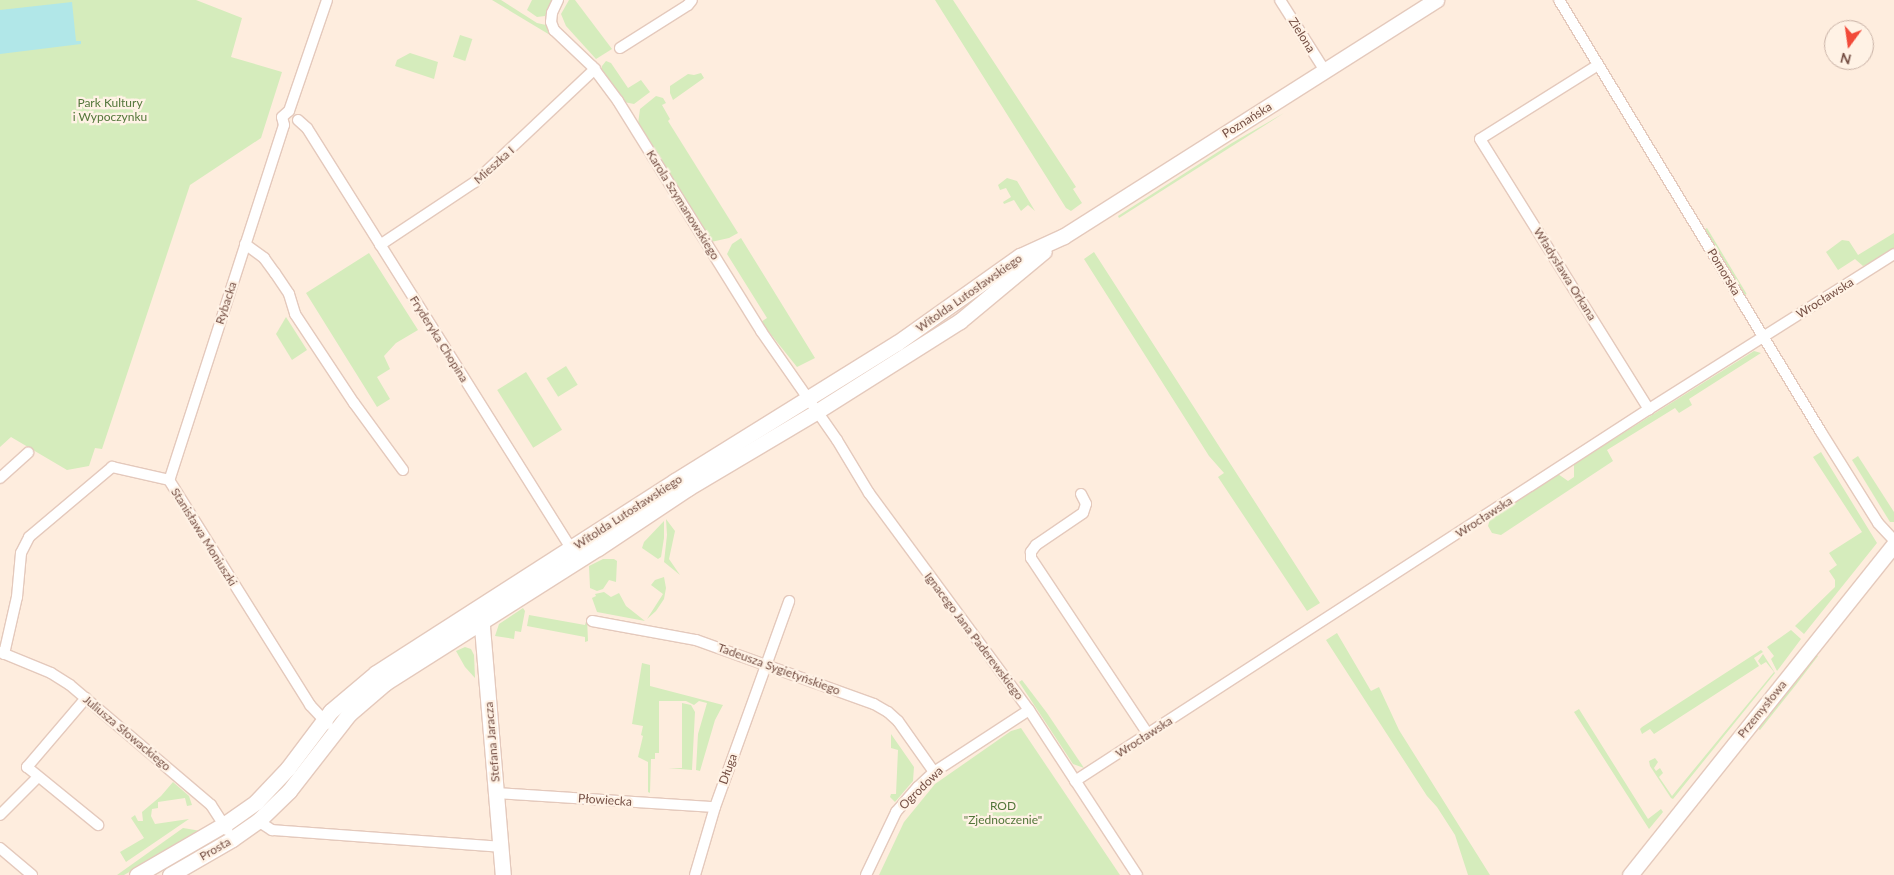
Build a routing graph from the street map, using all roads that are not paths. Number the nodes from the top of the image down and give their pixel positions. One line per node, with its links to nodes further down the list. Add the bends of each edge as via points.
1 (327, 0): 11 (street)
2 (558, 0): 9 (street, Karola Szymanowskiego, via 551,19 554,30)
3 (692, 0): 7 (street)
4 (1280, 0): 10 (street, Zielona)
5 (1436, 0): 10 (main road, Poznańska)
6 (1559, 0): 8 (street, Pomorska)
7 (620, 48)
8 (1598, 65): 18 (street, Pomorska); 20 (street, Władysława Orkana, via 1480,139)
9 (595, 69): 16 (street, Mieszka I, via 475,182); 19 (street, Karola Szymanowskiego)
10 (1325, 71): 14 (main road, Poznańska)
11 (289, 111): 12 (street, via 296,114); 13 (street, via 282,117)
12 (298, 120): 13 (street, via 291,127); 16 (street, Fryderyka Chopina, via 307,128)
13 (284, 125): 15 (street, Rybacka)
14 (1058, 239): 19 (main road, Witolda Lutosławskiego, via 1020,256 904,338); 21 (main road, Witolda Lutosławskiego, via 967,316)
15 (245, 244): 23 (street, via 264,258 275,273 289,294 295,314); 25 (street, Rybacka)
16 (380, 245): 29 (street, Fryderyka Chopina)
17 (1894, 254): 18 (street, Wrocławska)
18 (1763, 336): 20 (street, Wrocławska); 27 (street, Pomorska, via 1868,507)
19 (807, 399): 21 (street, Ignacego Jana Paderewskiego); 29 (main road, Witolda Lutosławskiego, via 675,481)
20 (1649, 409): 38 (street, Wrocławska)
21 (816, 412): 29 (main road, Witolda Lutosławskiego); 36 (street, Ignacego Jana Paderewskiego, via 876,504)
22 (28, 453): 24 (street)
23 (403, 470)
24 (0, 478)
25 (168, 480): 33 (street, Stanisława Moniuszki, via 112,467 29,537 21,553 17,598); 37 (street, Stanisława Moniuszki, via 310,705)
26 (1081, 494): 38 (street, via 1086,504 1083,513 1034,547 1031,558)
27 (1894, 540)
28 (1894, 544): 58 (main road, Przemysłowa)
29 (575, 555): 31 (main road, Witolda Lutosławskiego)
30 (789, 601): 34 (street, Długa)
31 (476, 617): 37 (main road, Witolda Lutosławskiego); 42 (main road, Stefana Jaracza, via 482,627)
32 (592, 621): 34 (street, Tadeusza Sygietyńskiego, via 691,638)
33 (2, 653): 35 (street, Juliusza Słowackiego, via 51,674)
34 (766, 665): 39 (street, Tadeusza Sygietyńskiego, via 868,701 888,712); 43 (street, Długa)
35 (86, 698): 40 (street, via 27,767); 46 (street, Juliusza Słowackiego, via 211,805)
36 (1029, 710): 39 (street, Ogrodowa); 41 (street, Ignacego Jana Paderewskiego)
37 (329, 725): 45 (main road, Witolda Lutosławskiego, via 289,791); 46 (main road, Witolda Lutosławskiego, via 274,784 247,809)
38 (1148, 734): 41 (street, Wrocławska)
39 (934, 772): 56 (street, Ogrodowa, via 896,812)
40 (38, 777): 44 (street); 47 (street)
41 (1075, 781): 57 (street, Ignacego Jana Paderewskiego)
42 (496, 793): 43 (street, Płowiecka); 49 (main road, Stefana Jaracza)
43 (714, 807): 55 (street, Długa)
44 (0, 815)
45 (258, 821): 48 (main road, Prosta); 49 (street, via 272,830)
46 (224, 824): 48 (street, Juliusza Słowackiego); 52 (main road, Prosta)
47 (98, 825)
48 (232, 839): 53 (main road, Prosta)
49 (500, 847): 54 (main road, Stefana Jaracza)
50 (0, 848): 51 (street)
51 (32, 875)
52 (137, 875)
53 (170, 875)
54 (502, 875)
55 (695, 875)
56 (866, 875)
57 (1137, 875)
58 (1630, 875)

